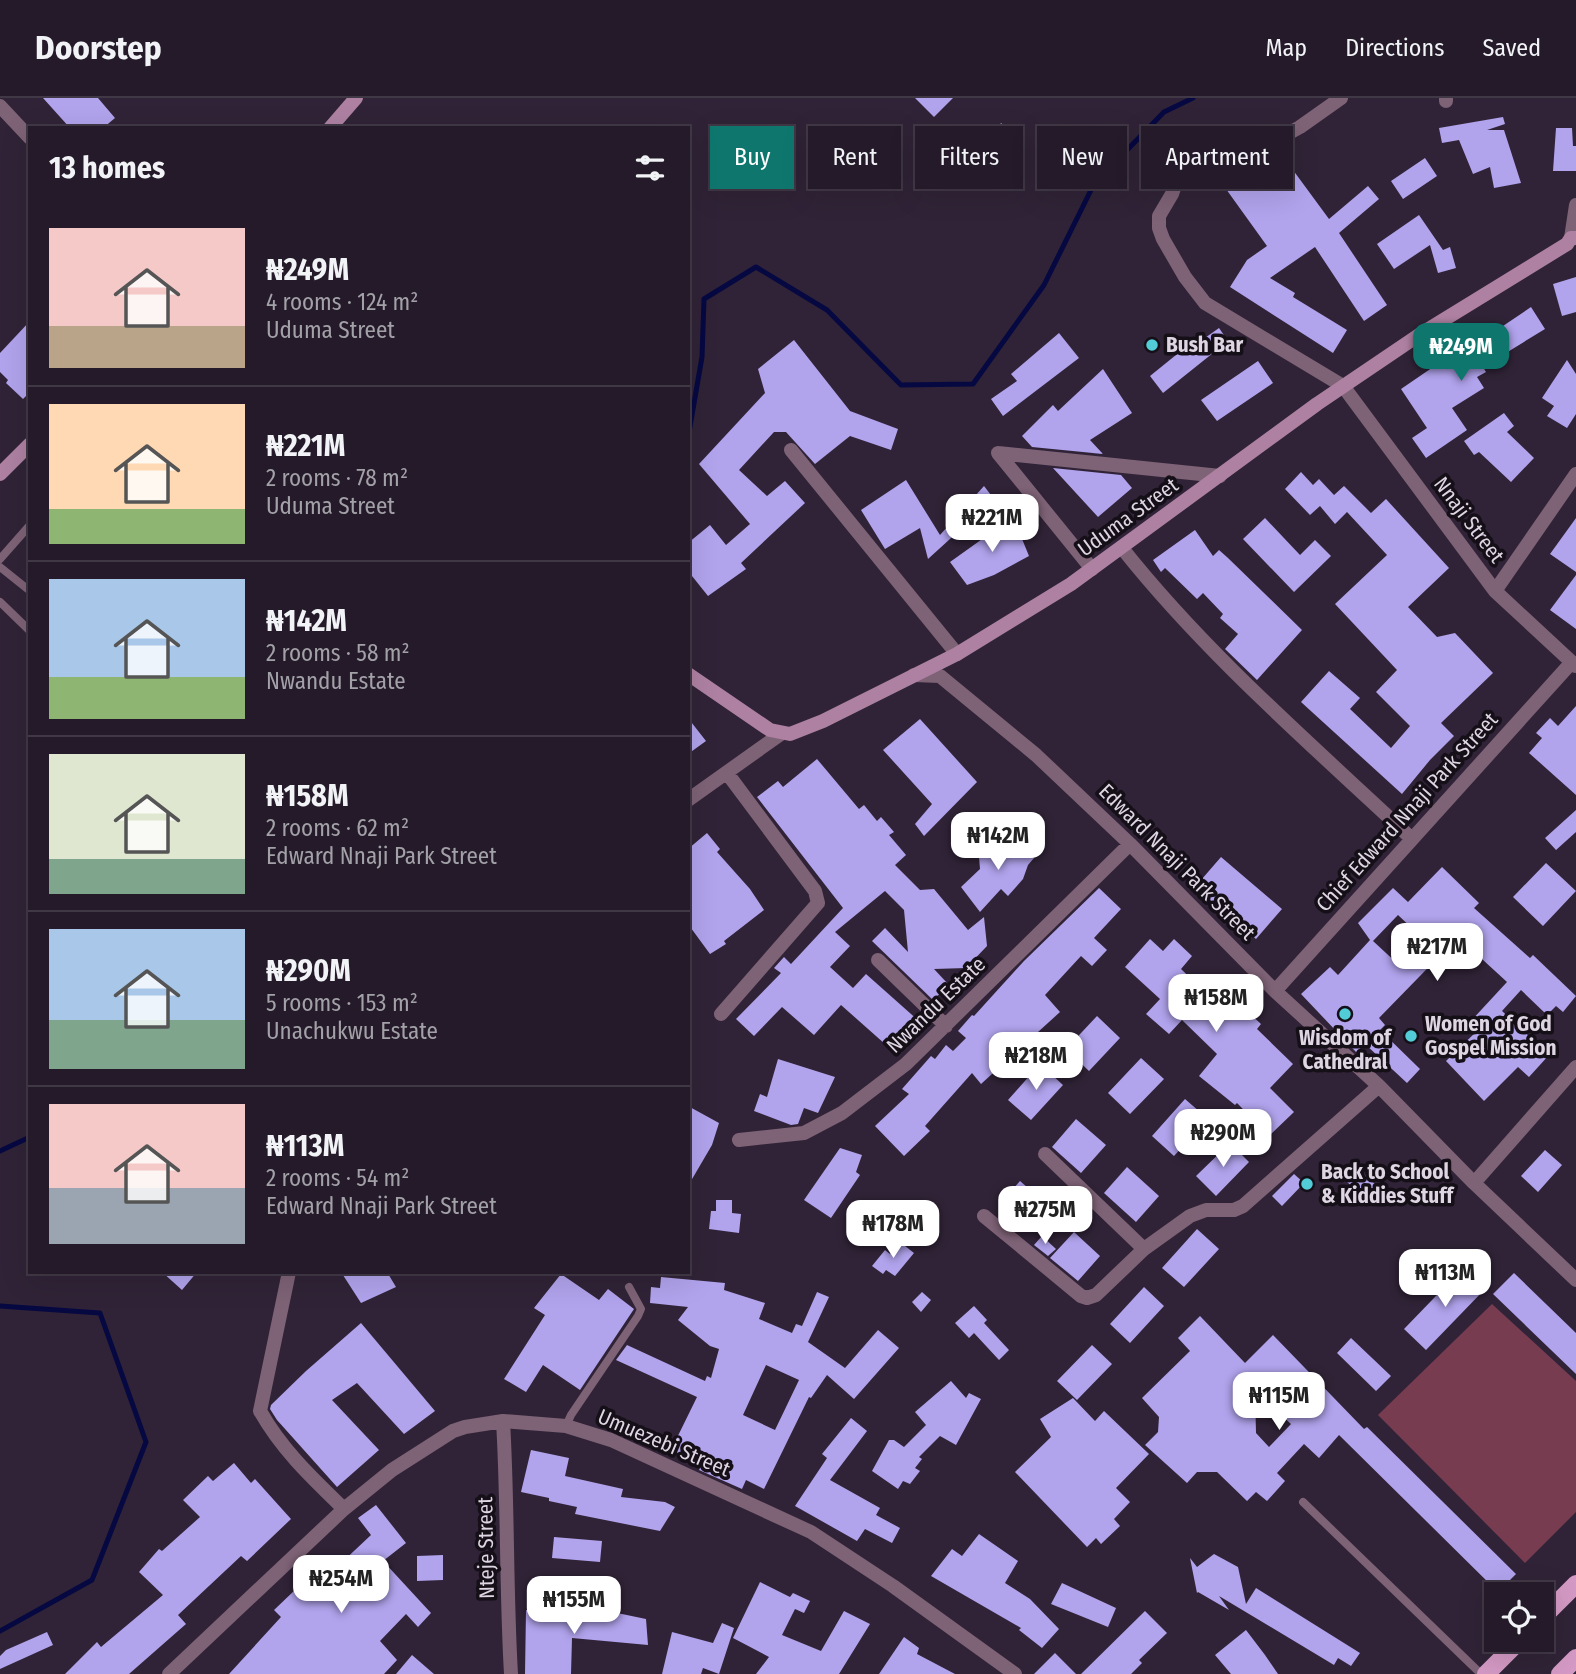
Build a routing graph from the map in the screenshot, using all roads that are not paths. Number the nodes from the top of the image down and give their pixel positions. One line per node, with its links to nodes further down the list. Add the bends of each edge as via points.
1 (356, 98): 4 (street)
2 (1341, 98): 8 (street, via 1291,132 1217,137 1206,142 1186,162 1158,223 1199,298)
3 (0, 106): 5 (street)
4 (332, 126)
5 (28, 136)
6 (1576, 205): 7 (street)
7 (1573, 238): 8 (street, Uduma Street)
8 (1343, 386): 13 (street, Uduma Street); 20 (street, Nnaji Street)
9 (28, 446): 11 (street)
10 (791, 450): 23 (street)
11 (0, 474)
12 (1576, 474): 20 (street)
13 (1220, 476): 15 (street, Uduma Street); 18 (street, via 998,453)
14 (28, 527): 16 (lane)
15 (1122, 548): 18 (street, Uduma Street); 30 (street, via 1158,594)
16 (0, 559)
17 (0, 567): 19 (lane)
18 (1092, 569): 23 (street, Uduma Street)
19 (28, 589)
20 (1496, 591): 24 (street, Nnaji Street)
21 (0, 602): 22 (lane)
22 (28, 629)
23 (957, 654): 26 (street, Uduma Street)
24 (1574, 664): 30 (street, Chief Edward Nnaji Park Street)
25 (690, 675): 27 (street, via 770,730)
26 (914, 675): 27 (street, Uduma Street, via 799,732); 31 (street, Edward Nnaji Park Street, via 940,676 1037,755)
27 (782, 733): 28 (street, Uduma Street)
28 (727, 773): 29 (street, Uduma Street); 34 (street, via 815,891 818,902)
29 (690, 799)
30 (1411, 838): 33 (street, Chief Edward Nnaji Park Street)
31 (1130, 844): 33 (street, Edward Nnaji Park Street); 35 (street, Nwandu Estate)
32 (878, 960): 35 (street)
33 (1275, 991): 37 (street, Edward Nnaji Park Street)
34 (721, 1014)
35 (946, 1026): 38 (street, Nwandu Estate, via 906,1064 812,1131)
36 (1576, 1067): 40 (street)
37 (1379, 1086): 40 (street, Edward Nnaji Park Street); 42 (street, via 1243,1206 1190,1216)
38 (739, 1140)
39 (1045, 1154): 42 (street)
40 (1474, 1184): 44 (street, Edward Nnaji Park Street)
41 (984, 1216): 42 (street, via 1087,1298 1107,1287)
42 (1144, 1248)
43 (289, 1274): 49 (street, via 261,1411 284,1447)
44 (1576, 1280)
45 (629, 1287): 47 (lane, via 640,1309 638,1316)
46 (503, 1421): 47 (street, Umuezebi Street); 49 (street, Umuezebi Street, via 465,1427 442,1437); 55 (street, Nteje Street)
47 (566, 1426): 56 (street, Umuezebi Street, via 611,1440 810,1532)
48 (1303, 1502): 57 (lane)
49 (344, 1509): 54 (street, Umuezebi Street)
50 (1576, 1584): 51 (main road)
51 (1554, 1606)
52 (1508, 1652): 58 (main road)
53 (1576, 1658): 59 (main road)
54 (169, 1674)
55 (511, 1674)
56 (1016, 1674)
57 (1481, 1674)
58 (1486, 1674)
59 (1559, 1674)

